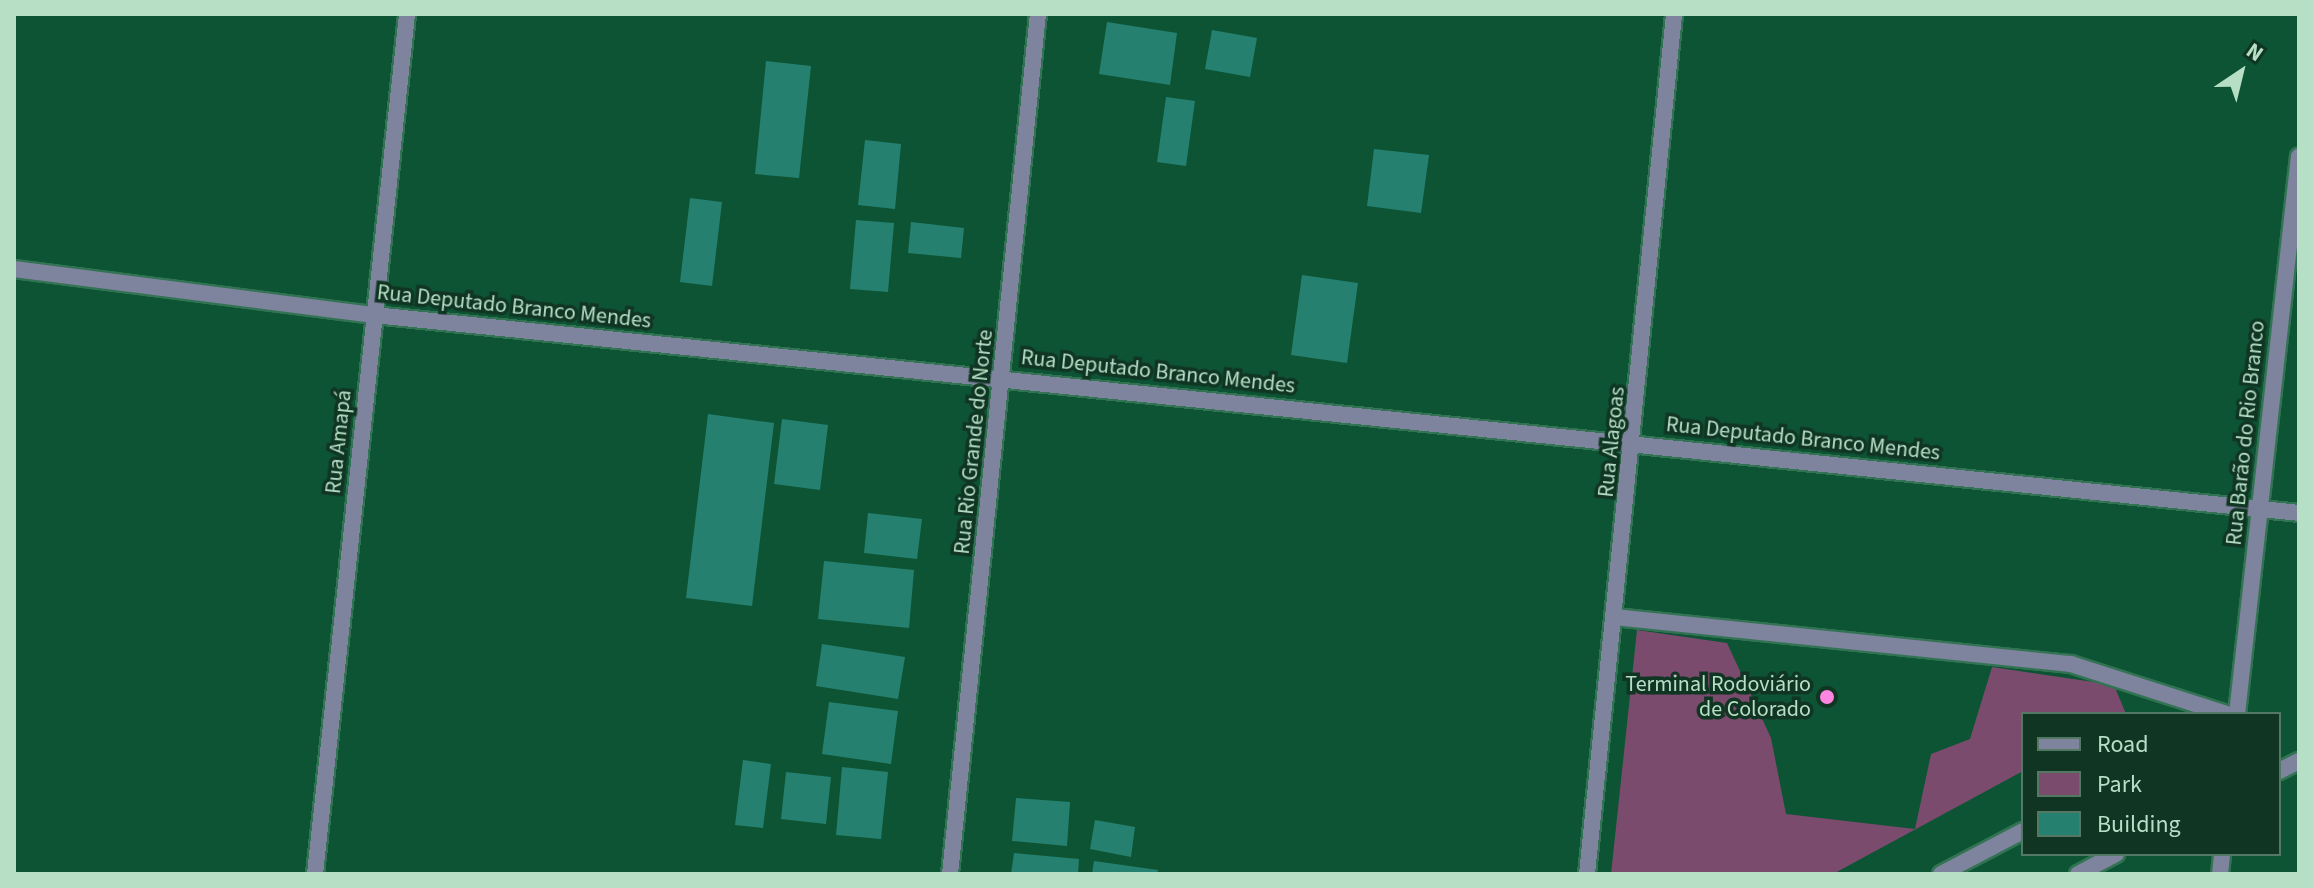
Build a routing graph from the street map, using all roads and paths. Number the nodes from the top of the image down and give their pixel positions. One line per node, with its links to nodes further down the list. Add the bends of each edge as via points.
1 (407, 14): 6 (street, Rua Amapá)
2 (1038, 14): 7 (street, Rua Rio Grande do Norte)
3 (1674, 14): 8 (street, Rua Alagoas)
4 (2299, 156): 9 (street, Rua Barão do Rio Branco)
5 (14, 269): 6 (street, Rua Deputado Branco Mendes)
6 (374, 315): 7 (street, Rua Deputado Branco Mendes); 18 (street, Rua Amapá)
7 (1003, 378): 8 (street, Rua Deputado Branco Mendes); 19 (street, Rua Rio Grande do Norte)
8 (1634, 444): 9 (street, Rua Deputado Branco Mendes); 11 (street, Rua Alagoas)
9 (2260, 507): 10 (street, Rua Deputado Branco Mendes); 13 (street, Rua Barão do Rio Branco)
10 (2299, 513)
11 (1615, 617): 12 (street, via 2071,664); 20 (street, Rua Alagoas)
12 (2221, 712)
13 (2237, 712)
14 (2299, 761): 15 (street)
15 (2281, 770)
16 (2021, 832): 21 (street)
17 (2112, 856): 22 (street)
18 (315, 874)
19 (950, 874)
20 (1587, 874)
21 (1941, 874)
22 (2078, 874)

